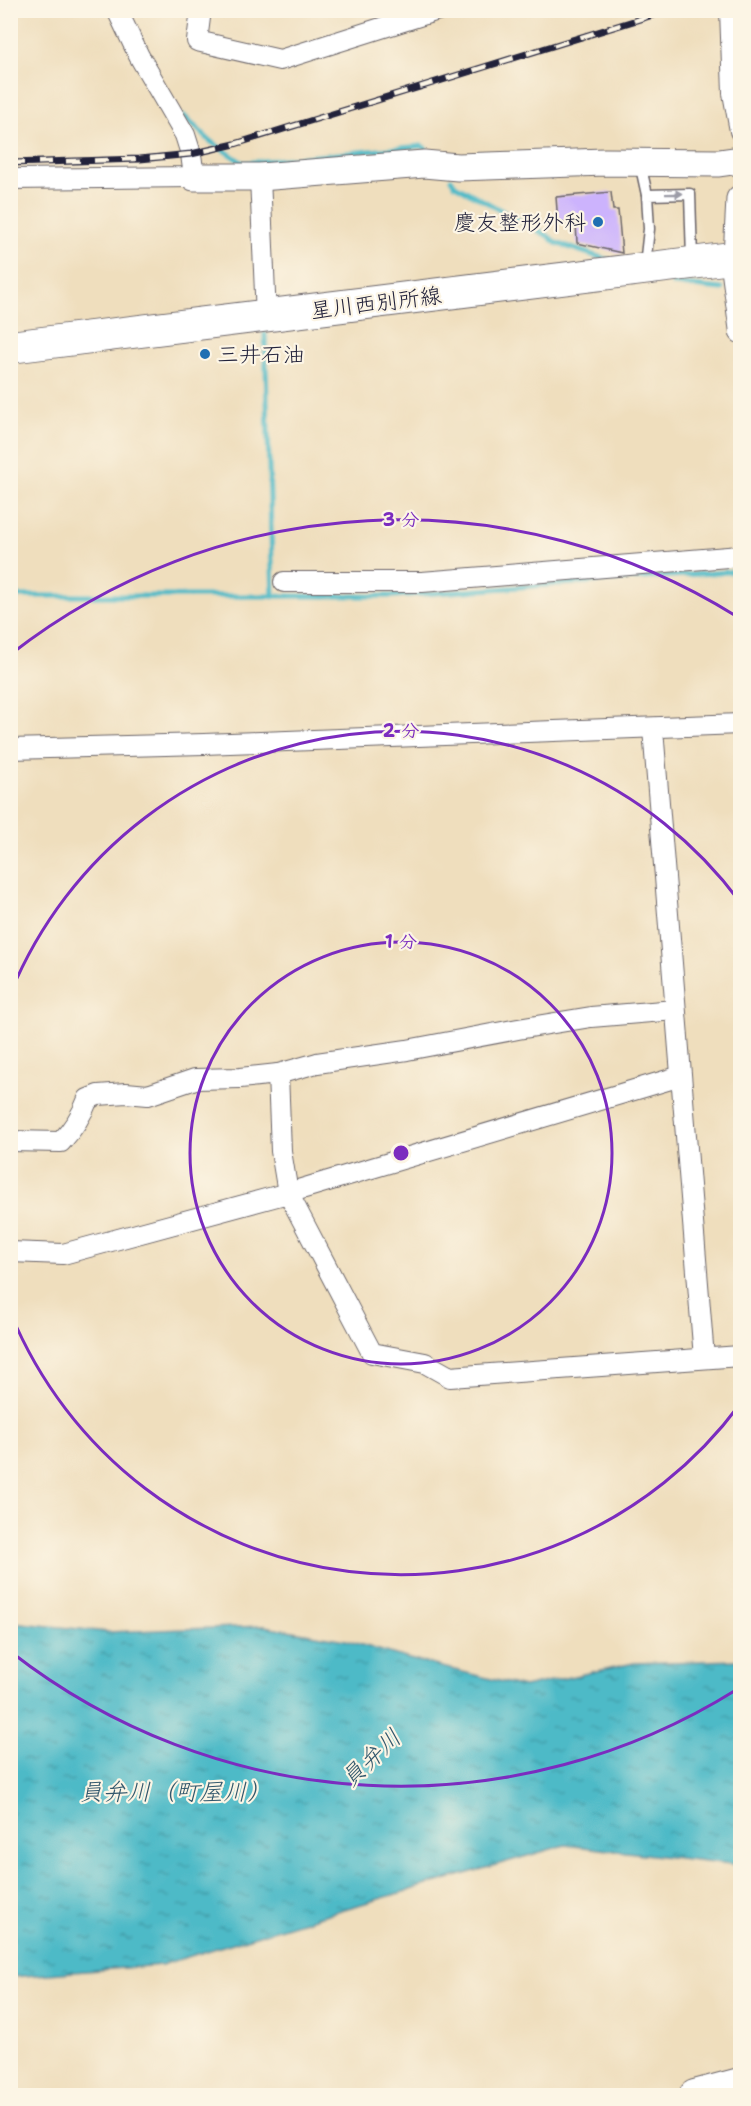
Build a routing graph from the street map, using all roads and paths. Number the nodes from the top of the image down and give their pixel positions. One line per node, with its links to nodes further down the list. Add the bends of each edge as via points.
1 (117, 10): 8 (street, via 185,135)
2 (201, 10): 3 (street, via 197,41 280,60)
3 (438, 10)
4 (730, 10): 5 (street, via 733,93)
5 (741, 131)
6 (741, 160): 7 (street)
7 (640, 163): 9 (street, via 458,167 424,164); 11 (lane)
8 (194, 177): 9 (street); 10 (street)
9 (260, 177): 16 (street)
10 (10, 179)
11 (647, 195): 14 (lane, one-way to 14, via 690,194); 15 (lane)
12 (741, 199): 13 (street)
13 (736, 257): 14 (main road, 星川西別所線); 17 (street)
14 (693, 263): 15 (main road, 星川西別所線)
15 (645, 269): 16 (main road, 星川西別所線)
16 (266, 316): 18 (main road, 星川西別所線)
17 (741, 333)
18 (10, 347)
19 (741, 556): 20 (street, via 422,582)
20 (284, 582)
21 (741, 724): 22 (street)
22 (653, 729): 23 (street); 24 (street)
23 (10, 749)
24 (675, 1010): 25 (street, via 591,1017 317,1063); 26 (street)
25 (278, 1074): 27 (street, via 195,1079 148,1095 98,1095 88,1099 61,1142); 28 (street, via 281,1151)
26 (681, 1076): 28 (street); 31 (street)
27 (10, 1141)
28 (288, 1193): 29 (street, via 63,1254); 31 (street, via 372,1353 425,1363 450,1377)
29 (10, 1252)
30 (741, 1356): 31 (street)
31 (704, 1358)
32 (741, 2084): 33 (main road)
33 (695, 2096)

